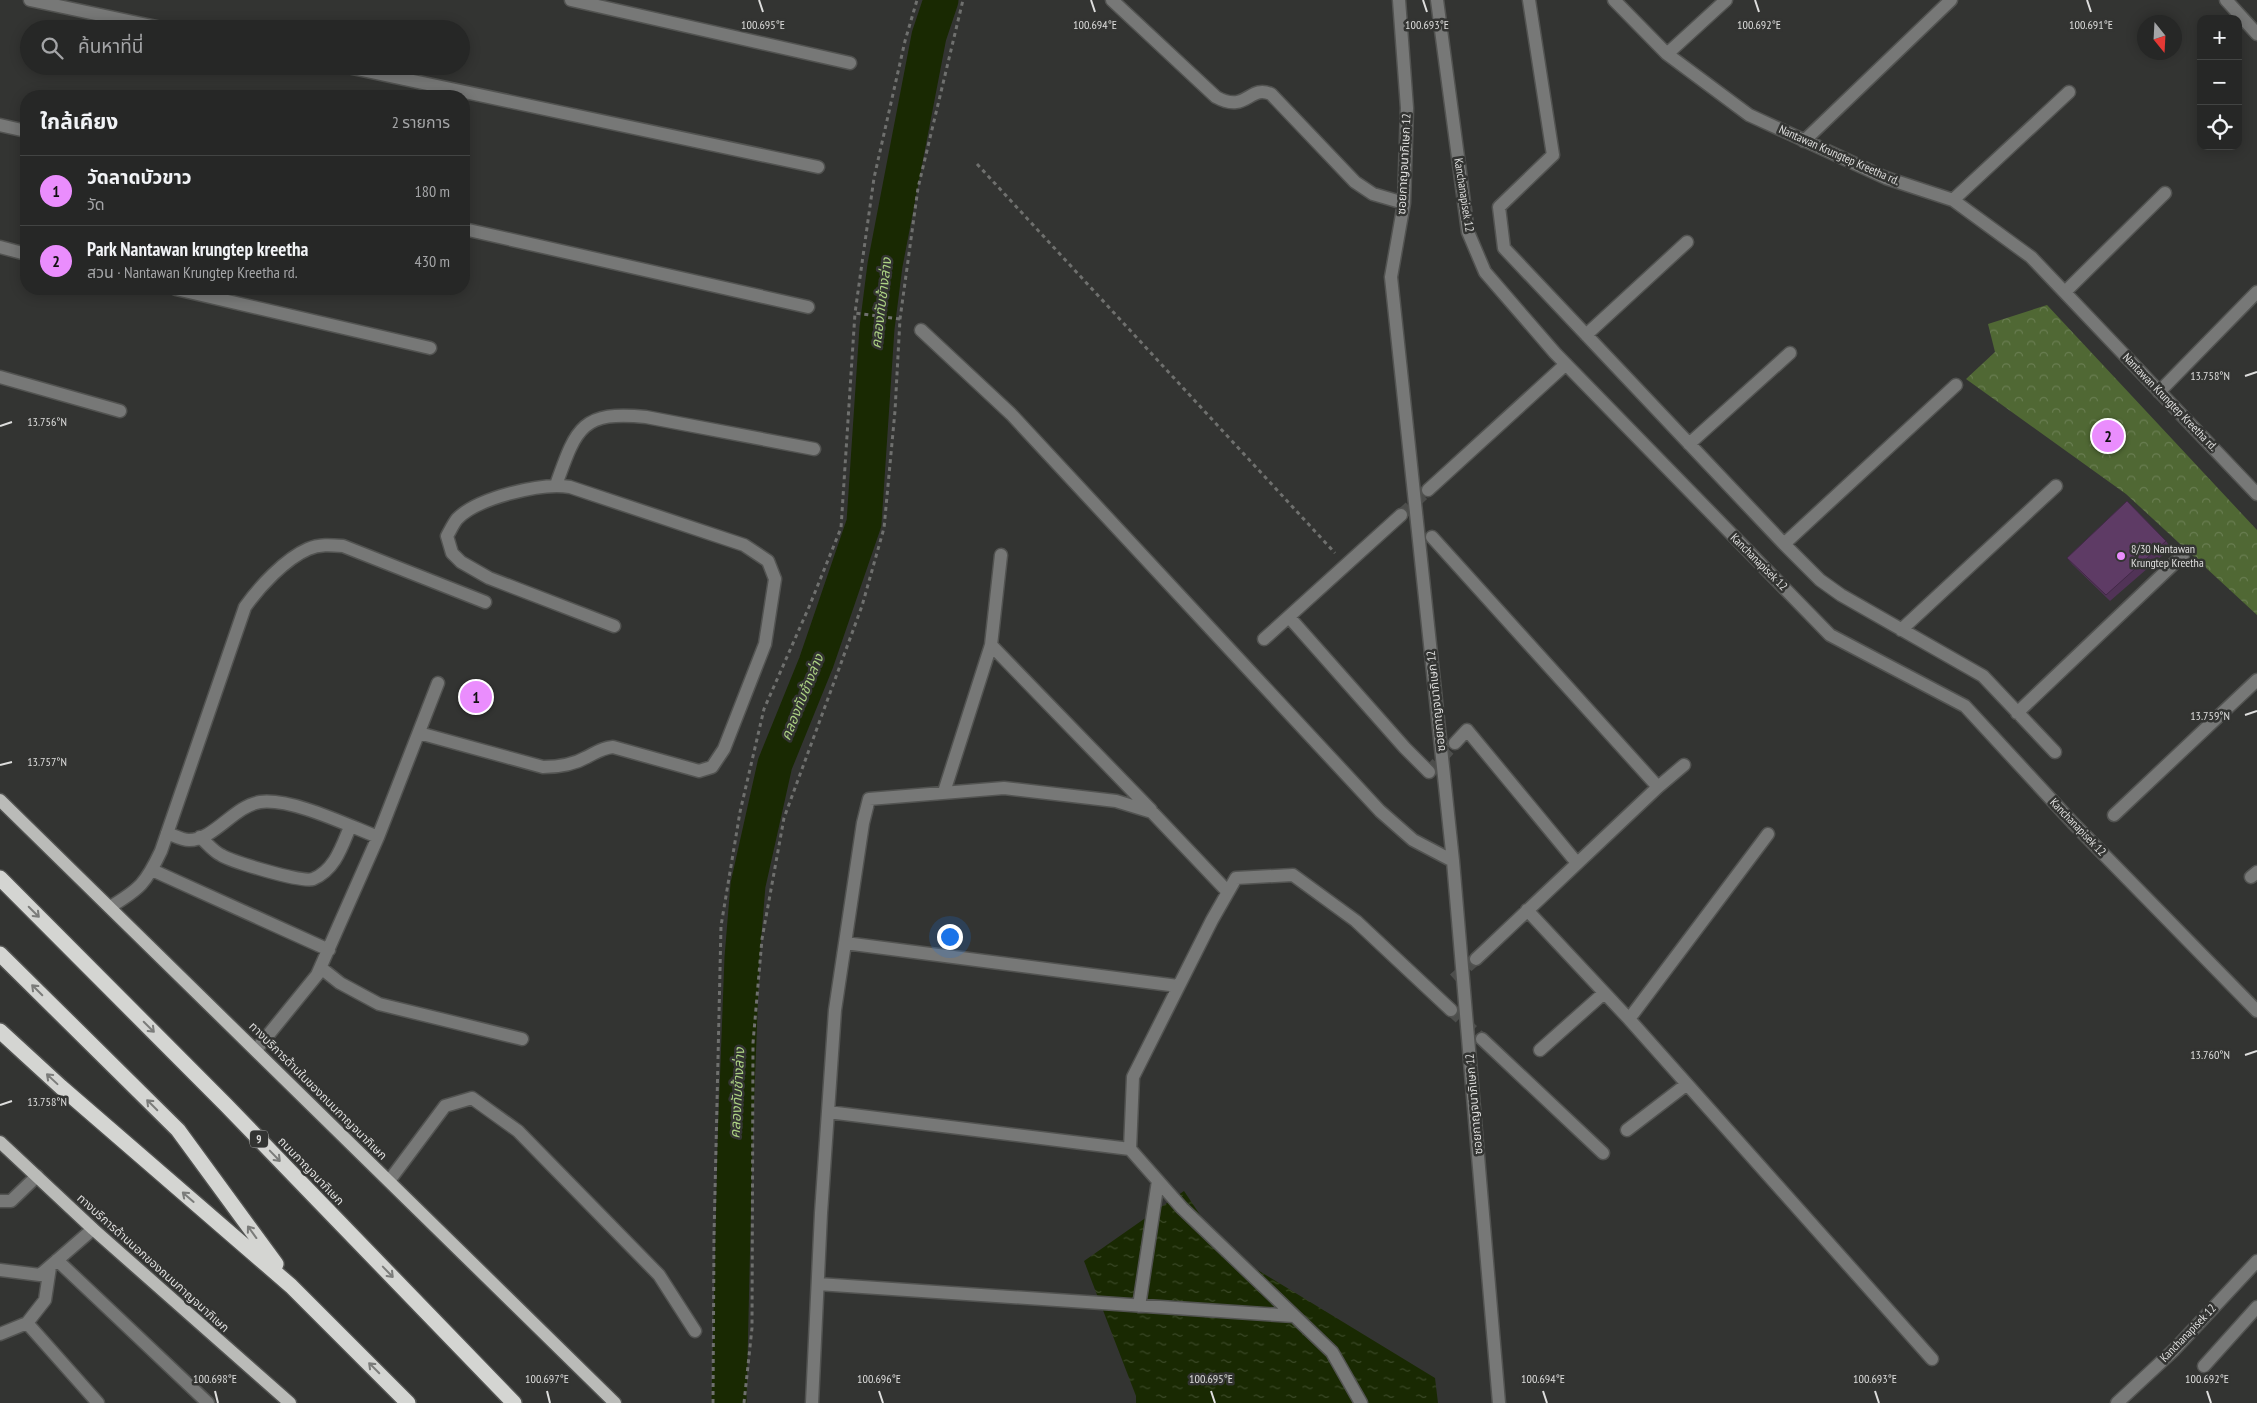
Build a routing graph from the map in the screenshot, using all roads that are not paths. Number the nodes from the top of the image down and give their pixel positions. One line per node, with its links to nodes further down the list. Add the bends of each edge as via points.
1 (30, 0): 11 (street)
2 (571, 0): 14 (street)
3 (1112, 0): 25 (street, via 1216,97 1228,104 1241,102 1257,92 1272,94 1355,182 1373,194)
4 (1399, 0): 25 (street, ซอยกาญจนาภิเษก 12, via 1407,108)
5 (1437, 0): 38 (street, Kanchanapisek 12, via 1468,232 1485,272)
6 (1529, 0): 35 (street, via 1553,155 1500,207 1504,248)
7 (1614, 0): 13 (street, Nantawan Krungtep Kreetha rd.)
8 (1726, 0): 13 (street)
9 (1951, 0): 21 (street)
10 (2226, 0): 12 (street)
11 (124, 20)
12 (2257, 34)
13 (1668, 54): 21 (street, Nantawan Krungtep Kreetha rd., via 1749,115)
14 (850, 63)
15 (384, 75): 16 (street)
16 (455, 90)
17 (2069, 92): 24 (street)
18 (470, 93): 22 (street)
19 (0, 125): 20 (street)
20 (20, 130)
21 (1804, 141): 24 (street, Nantawan Krungtep Kreetha rd., via 1886,178)
22 (818, 167)
23 (2165, 193): 30 (street)
24 (1953, 200): 30 (street, Nantawan Krungtep Kreetha rd., via 2031,257)
25 (1404, 203): 78 (street, ซอยกาญจนาภิเษก 12, via 1390,277)
26 (470, 230): 33 (street)
27 (1687, 242): 35 (street)
28 (0, 247): 29 (street)
29 (20, 252)
30 (2065, 292): 41 (street, Nantawan Krungtep Kreetha rd.)
31 (2257, 292): 41 (street)
32 (202, 295): 36 (street)
33 (808, 307)
34 (921, 330): 78 (street, via 1011,414 1380,811 1413,840)
35 (1586, 335): 43 (street)
36 (430, 348)
37 (1790, 353): 43 (street)
38 (1566, 364): 47 (street); 93 (street, Kanchanapisek 12, via 1830,636 1965,706)
39 (0, 377): 42 (street)
40 (1956, 385): 51 (street)
41 (2159, 392): 48 (street, Nantawan Krungtep Kreetha rd.)
42 (120, 412)
43 (1689, 444): 51 (street)
44 (814, 448): 45 (street, via 621,414 602,417 585,426 571,443)
45 (556, 484): 56 (street, via 490,498 457,519 447,536 452,553 489,578); 63 (street, via 744,545 768,561 775,579 765,644 724,749 712,766 699,772 613,746 561,767 543,767)
46 (2056, 486): 57 (street)
47 (1428, 490)
48 (2256, 490)
49 (1405, 512): 55 (street)
50 (1432, 537): 68 (street)
51 (1784, 544): 57 (street, via 1820,580)
52 (1001, 555): 59 (street)
53 (2183, 555): 62 (street)
54 (484, 602): 74 (street, via 343,546 324,544 308,549 289,562 256,592 245,607)
55 (1289, 617): 58 (street); 67 (street)
56 (614, 626)
57 (1901, 630): 62 (street, via 1983,676)
58 (1264, 639)
59 (990, 645): 69 (street); 71 (street)
60 (2257, 680): 72 (street)
61 (438, 683): 63 (street)
62 (2017, 713): 65 (street)
63 (419, 733): 77 (street)
64 (1455, 743): 79 (street, via 1466,730)
65 (2055, 752)
66 (1684, 765): 68 (street)
67 (1429, 772)
68 (1658, 787): 79 (street)
69 (944, 792): 71 (street, via 1004,788 1116,801); 85 (street, via 869,799)
70 (0, 800): 83 (main road, ทางบริการด้านในของถนนกาญจนาภิเษก)
71 (1152, 812): 82 (street)
72 (2114, 815)
73 (350, 826): 76 (street, via 283,802 259,802 240,810); 76 (street, via 335,861 312,879 296,880 221,856); 77 (street)
74 (167, 834): 76 (street, via 189,840); 80 (street)
75 (1768, 834): 94 (street)
76 (200, 837)
77 (378, 837): 86 (street)
78 (1453, 861): 133 (street, ซอยกาญจนาภิเษก 12)
79 (1577, 864): 84 (street)
80 (152, 870): 83 (street, via 138,890); 86 (street)
81 (0, 878): 129 (highway, ถนนกาญจนาภิเษก / 9, one-way to 129, via 226,1105)
82 (1228, 892): 90 (street); 92 (street, via 1236,878 1294,875 1356,920)
83 (110, 907): 98 (main road, ทางบริการด้านในของถนนกาญจนาภิเษก)
84 (1527, 910): 88 (street); 91 (street)
85 (845, 943): 90 (street); 101 (street, via 835,1010)
86 (328, 950): 89 (street)
87 (0, 954): 115 (highway, one-way to 87, via 178,1130)
88 (1476, 959)
89 (321, 968): 96 (street, via 340,983 379,1004); 98 (street)
90 (1178, 986): 104 (street, via 1133,1077)
91 (1604, 993): 94 (street); 99 (street)
92 (1451, 1010)
93 (2257, 1011)
94 (1629, 1019): 100 (street)
95 (0, 1031): 115 (highway, one-way to 95)
96 (522, 1039)
97 (1482, 1039): 105 (street)
98 (256, 1050): 107 (main road, ทางบริการด้านในของถนนกาญจนาภิเษก)
99 (1540, 1050)
100 (1687, 1084): 102 (street); 122 (street)
101 (828, 1112): 104 (street); 114 (street)
102 (1627, 1130)
103 (0, 1142): 106 (main road, ทางบริการด้านนอกของถนนกาญจนาภิเษก)
104 (1130, 1149): 108 (street)
105 (1603, 1153)
106 (37, 1176): 109 (street, via 11,1201); 110 (main road, ทางบริการด้านนอกของถนนกาญจนาภิเษก)
107 (389, 1181): 120 (street, via 446,1106 472,1098 518,1131 659,1275); 130 (main road, ทางบริการด้านในของถนนกาญจนาภิเษก)
108 (1158, 1181): 116 (street); 118 (street)
109 (0, 1201)
110 (93, 1229): 112 (street); 127 (main road, ทางบริการด้านนอกของถนนกาญจนาภิเษก)
111 (2257, 1261): 124 (street, Kanchanapisek 12)
112 (54, 1263): 113 (street, via 40,1275); 119 (street, via 45,1300); 126 (street)
113 (0, 1270)
114 (818, 1284): 116 (street); 131 (street)
115 (291, 1286): 128 (highway, one-way to 115)
116 (1139, 1306): 118 (street)
117 (2257, 1307): 123 (street)
118 (1294, 1316): 132 (street, via 1332,1352)
119 (27, 1323): 121 (street); 125 (street)
120 (694, 1331)
121 (0, 1334)
122 (1932, 1359)
123 (2204, 1366)
124 (2122, 1402)
125 (98, 1403)
126 (208, 1403)
127 (290, 1403)
128 (408, 1403)
129 (514, 1403)
130 (615, 1403)
131 (812, 1403)
132 (1361, 1403)
133 (1499, 1403)

